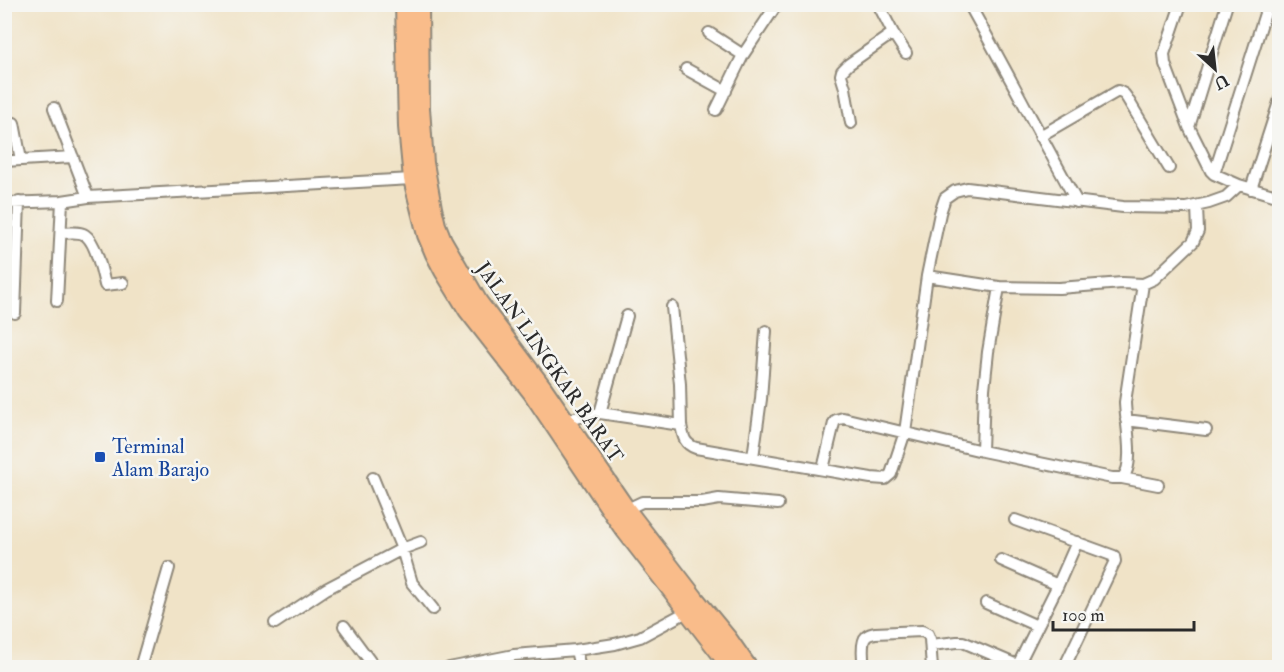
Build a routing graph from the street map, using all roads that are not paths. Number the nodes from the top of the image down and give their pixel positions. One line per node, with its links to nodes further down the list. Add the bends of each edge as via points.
1 (404, 4): 27 (highway, JALAN LINGKAR BARAT)
2 (420, 4): 48 (highway, JALAN LINGKAR BARAT, via 425,163 437,225 478,302)
3 (777, 4): 12 (street)
4 (878, 4): 10 (street)
5 (969, 4): 21 (street)
6 (1181, 4): 20 (street, via 1164,59)
7 (1227, 4): 20 (street)
8 (1268, 4): 26 (street)
9 (709, 33): 12 (street)
10 (893, 33): 11 (street); 19 (street, via 842,71)
11 (906, 53)
12 (743, 55): 14 (street)
13 (686, 69): 14 (street)
14 (726, 91): 17 (street)
15 (1280, 99): 29 (street)
16 (54, 108): 22 (street)
17 (716, 110)
18 (14, 123): 23 (street)
19 (851, 123)
20 (1189, 127): 26 (street)
21 (1040, 135): 25 (street, via 1118,91 1128,98); 34 (street)
22 (73, 157): 23 (street); 30 (street)
23 (21, 160): 24 (street)
24 (4, 161)
25 (1168, 168)
26 (1214, 174): 28 (street)
27 (412, 179): 30 (street); 69 (highway, JALAN LINGKAR BARAT, via 426,235 467,310 531,392 621,526)
28 (1239, 184): 29 (street); 36 (street, via 1226,196)
29 (1251, 189): 31 (street)
30 (88, 197): 32 (street)
31 (1280, 197)
32 (62, 201): 33 (street); 37 (street)
33 (20, 202): 35 (street); 44 (street)
34 (1077, 202): 36 (street, via 1123,207); 38 (street, via 967,188 955,191 945,198 940,213)
35 (4, 203)
36 (1197, 206): 40 (street, via 1198,231 1193,242 1154,279)
37 (61, 233): 39 (street, via 88,237 105,285); 42 (street)
38 (927, 276): 41 (street); 52 (street)
39 (123, 283)
40 (1143, 284): 41 (street); 49 (street, via 1125,402)
41 (999, 287): 53 (street, via 984,389)
42 (57, 301)
43 (672, 307): 50 (street)
44 (15, 313)
45 (627, 316): 47 (street)
46 (766, 332): 54 (street)
47 (600, 413): 48 (street); 50 (street)
48 (565, 420): 60 (highway, JALAN LINGKAR BARAT)
49 (1126, 420): 51 (street); 57 (street, via 1128,460)
50 (681, 425): 54 (street, via 684,439 691,446)
51 (1206, 430)
52 (905, 432): 53 (street); 55 (street, via 887,478); 55 (street, via 843,418 836,420)
53 (982, 451): 57 (street)
54 (753, 457): 55 (street)
55 (823, 469)
56 (373, 478): 64 (street)
57 (1122, 478): 58 (street)
58 (1158, 484)
59 (778, 504): 60 (street, via 719,499 640,502)
60 (627, 509): 69 (highway, JALAN LINGKAR BARAT)
61 (1015, 520): 63 (street)
62 (421, 542): 64 (street)
63 (1077, 542): 67 (street); 85 (street, via 1112,554 1115,561)
64 (402, 549): 70 (street, via 412,583); 71 (street, via 318,593)
65 (1001, 560): 67 (street)
66 (169, 568): 77 (street)
67 (1058, 585): 73 (street)
68 (986, 603): 73 (street)
69 (694, 608): 75 (street, via 640,638); 81 (highway, JALAN LINGKAR BARAT); 82 (highway, JALAN LINGKAR BARAT, via 728,638)
70 (434, 609)
71 (275, 623)
72 (344, 626): 78 (street)
73 (1037, 626): 76 (street)
74 (931, 645): 76 (street, via 963,642); 83 (street, via 928,634 922,631 869,635 863,641); 84 (street)
75 (576, 650): 79 (street, via 514,655); 80 (street)
76 (1021, 666)
77 (140, 668)
78 (375, 668)
79 (449, 668)
80 (580, 668)
81 (730, 668)
82 (749, 668)
83 (864, 668)
84 (932, 668)
85 (1064, 668)

